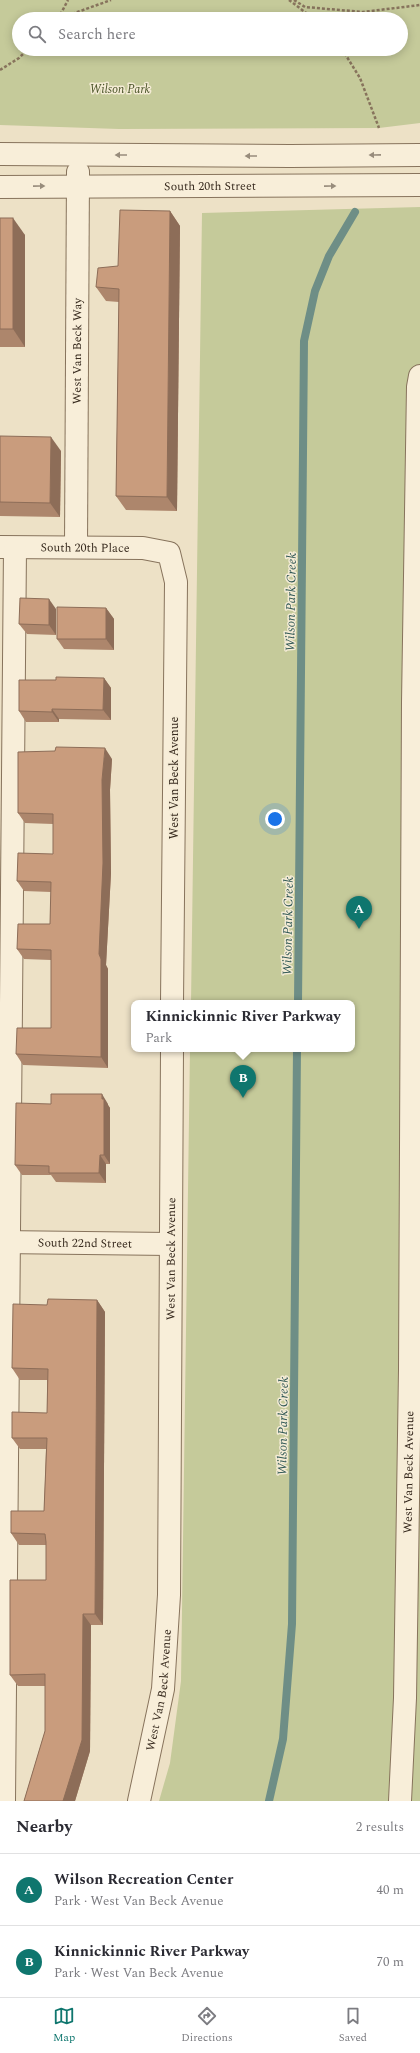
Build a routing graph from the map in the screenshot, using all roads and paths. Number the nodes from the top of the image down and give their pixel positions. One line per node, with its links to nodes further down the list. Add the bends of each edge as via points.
1 (68, 0): 6 (path)
2 (111, 0): 7 (path)
3 (289, 0): 8 (path)
4 (294, 0): 5 (path, via 305,7 362,12)
5 (420, 5)
6 (62, 12)
7 (78, 12)
8 (305, 12)
9 (21, 56): 11 (path)
10 (346, 56): 12 (path, via 360,78)
11 (0, 70)
12 (379, 128)
13 (0, 154): 14 (street)
14 (79, 155): 15 (street, one-way to 14); 17 (street, West Van Beck Way)
15 (417, 155)
16 (418, 185): 17 (street, South 20th Street, one-way to 16)
17 (78, 186): 18 (street, South 20th Street, one-way to 17); 20 (street, West Van Beck Way)
18 (0, 187)
19 (420, 376): 23 (street, West Van Beck Avenue)
20 (76, 547): 21 (street, South 20th Place); 22 (street, South 20th Place, via 143,548)
21 (8, 548): 27 (street)
22 (169, 553): 24 (street, West Van Beck Avenue, via 176,582)
23 (416, 702): 26 (street, West Van Beck Avenue)
24 (172, 1000)
25 (172, 1052): 28 (street, West Van Beck Avenue)
26 (416, 1186): 29 (street, West Van Beck Avenue)
27 (5, 1242): 28 (street, South 22nd Street); 30 (street)
28 (170, 1244): 31 (street, West Van Beck Avenue, via 169,1595 163,1689)
29 (415, 1426): 32 (street, West Van Beck Avenue)
30 (4, 1801)
31 (139, 1801)
32 (400, 1801)

